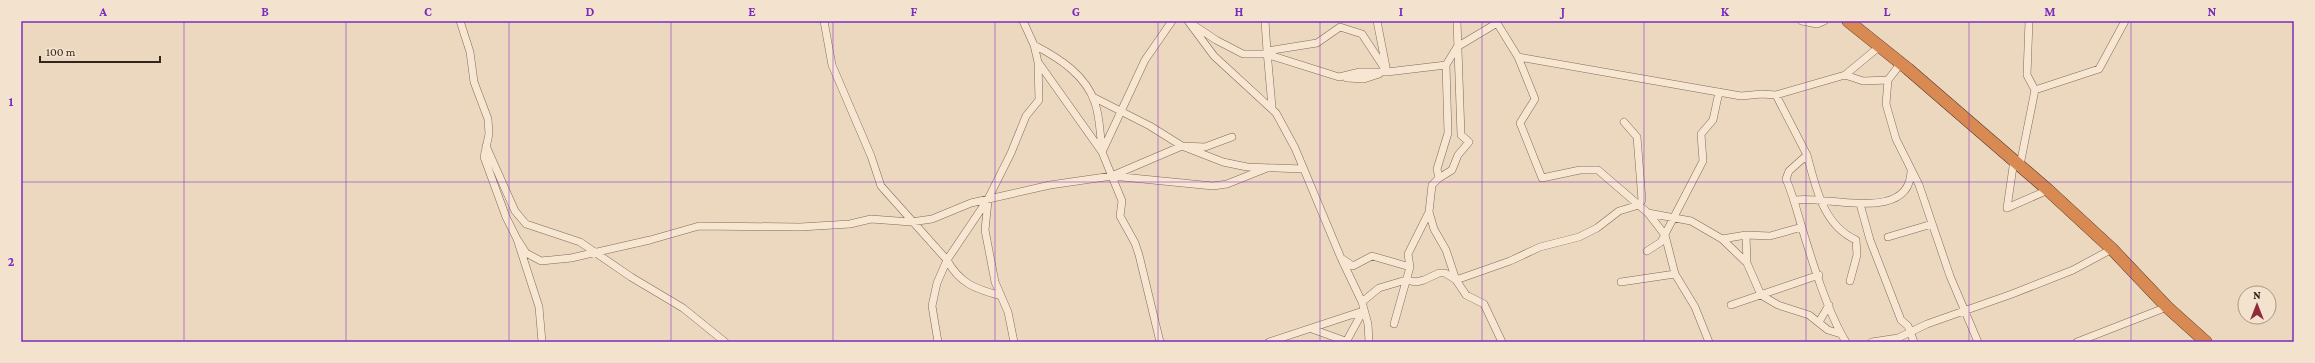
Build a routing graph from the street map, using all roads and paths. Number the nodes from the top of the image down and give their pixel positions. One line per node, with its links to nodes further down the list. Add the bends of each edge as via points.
1 (460, 21): 35 (street, via 470,52 474,82 488,120 489,134)
2 (824, 21): 54 (street, via 832,65 881,186)
3 (1023, 21): 16 (street)
4 (1172, 21): 32 (street, via 1145,60)
5 (1188, 21): 19 (street, via 1243,54); 31 (street, via 1214,56)
6 (1266, 21): 19 (street)
7 (1347, 21): 15 (street)
8 (1377, 21): 24 (street)
9 (1457, 21): 18 (street)
10 (1802, 21): 11 (street, via 1817,24)
11 (1824, 21)
12 (1848, 21): 17 (highway)
13 (2029, 21): 27 (street, via 2027,75)
14 (2125, 21): 27 (street, via 2099,69)
15 (1350, 30): 19 (street, via 1340,27 1317,43); 24 (street, via 1362,34)
16 (1034, 45): 21 (street); 30 (street, via 1067,65 1090,89)
17 (1880, 46): 22 (highway); 25 (street)
18 (1457, 48): 20 (street, via 1497,23); 23 (street); 44 (street, via 1461,135 1469,142 1458,155 1452,170)
19 (1267, 52): 24 (street, via 1339,77 1364,79); 31 (street)
20 (1518, 57): 28 (street); 50 (street, via 1535,99 1520,123 1542,178 1580,170 1598,170)
21 (1038, 62): 37 (street); 46 (street, via 1039,100 1026,116 1011,154)
22 (1901, 63): 26 (street); 39 (highway)
23 (1446, 65): 24 (street); 44 (street, via 1448,133 1437,169)
24 (1387, 72)
25 (1845, 75): 26 (street, via 1863,81); 29 (street)
26 (1888, 80): 40 (street, via 1886,104 1896,139)
27 (2035, 90): 39 (street)
28 (1719, 92): 29 (street, via 1741,96); 53 (street, via 1713,120 1701,134 1703,161)
29 (1776, 95): 38 (street)
30 (1093, 97): 32 (street); 37 (street)
31 (1272, 107): 42 (street, via 1295,148)
32 (1119, 111): 36 (street); 37 (street)
33 (1624, 122): 50 (street, via 1637,137 1642,200)
34 (1232, 137): 36 (street, via 1205,147)
35 (486, 146): 61 (street, via 484,157); 64 (street, via 515,211 526,224 580,242)
36 (1182, 146): 41 (street, via 1223,162); 43 (street)
37 (1102, 152): 43 (street)
38 (1807, 155): 47 (street, via 1789,171 1786,179); 48 (street)
39 (2017, 163): 45 (highway); 45 (street, via 2007,208)
40 (1910, 166): 49 (street, via 1911,182 1903,193 1878,204); 55 (street, via 1924,197)
41 (1267, 168): 42 (street); 43 (street, via 1226,184 1213,186)
42 (1302, 169): 65 (street)
43 (1112, 176): 46 (street); 93 (street, via 1122,201 1120,216 1135,242 1139,255)
44 (1439, 178): 51 (street, via 1432,185)
45 (2048, 190): 62 (highway)
46 (988, 198): 54 (street, via 971,202 932,219); 66 (street); 76 (street, via 985,230 995,282)
47 (1796, 200): 48 (street); 56 (street)
48 (1820, 200): 49 (street); 73 (street, via 1844,235 1856,240 1857,255)
49 (1860, 204): 87 (street, via 1877,259 1901,320 1908,326)
50 (1639, 205): 52 (street); 72 (street, via 1619,211 1597,228 1579,236 1540,247 1510,261)
51 (1429, 212): 68 (street, via 1408,254); 72 (street)
52 (1648, 213): 53 (street); 57 (street)
53 (1674, 217): 57 (street); 59 (street, via 1691,221)
54 (911, 222): 64 (street, via 871,219 850,224 800,227 699,226); 66 (street)
55 (1932, 224): 60 (street); 82 (street)
56 (1802, 227): 58 (street, via 1770,236); 70 (street)
57 (1665, 235): 63 (street, via 1661,242); 69 (street)
58 (1746, 235): 59 (street); 67 (street)
59 (1722, 238): 67 (street)
60 (1888, 238)
61 (517, 240): 64 (street, via 526,253 541,261); 89 (street, via 539,307)
62 (2112, 249): 79 (highway); 82 (street, via 2073,270)
63 (1647, 251)
64 (595, 252): 90 (street, via 683,308)
65 (1341, 258): 68 (street, via 1353,266 1372,256); 77 (street)
66 (947, 260): 76 (street, via 954,274 974,288); 91 (street, via 937,283 932,306)
67 (1747, 263): 75 (street)
68 (1410, 267): 71 (street)
69 (1675, 274): 74 (street); 98 (street, via 1695,306)
70 (1819, 275): 75 (street); 80 (street)
71 (1406, 280): 72 (street, via 1416,282 1439,273 1445,273); 77 (street, via 1379,288); 85 (street)
72 (1456, 280): 97 (street, via 1466,295 1484,304)
73 (1850, 281)
74 (1621, 282)
75 (1762, 295): 78 (street); 83 (street, via 1778,305)
76 (1001, 296): 92 (street, via 1008,312)
77 (1362, 302): 81 (street)
78 (1731, 305)
79 (2167, 307): 103 (street); 104 (highway)
80 (1827, 309): 83 (street); 84 (street); 88 (street)
81 (1363, 311): 86 (street); 95 (street); 96 (street, via 1368,324)
82 (1965, 311): 87 (street); 102 (street)
83 (1809, 314): 84 (street)
84 (1819, 322): 88 (street, via 1828,330)
85 (1394, 324)
86 (1312, 329): 94 (street); 95 (street)
87 (1909, 332): 100 (street, via 1898,338); 101 (street)
88 (1841, 334): 99 (street)
89 (542, 342)
90 (725, 342)
91 (938, 342)
92 (1014, 342)
93 (1160, 342)
94 (1269, 342)
95 (1347, 342)
96 (1369, 342)
97 (1502, 342)
98 (1709, 342)
99 (1846, 342)
100 (1872, 342)
101 (1914, 342)
102 (1978, 342)
103 (2077, 342)
104 (2206, 342)

